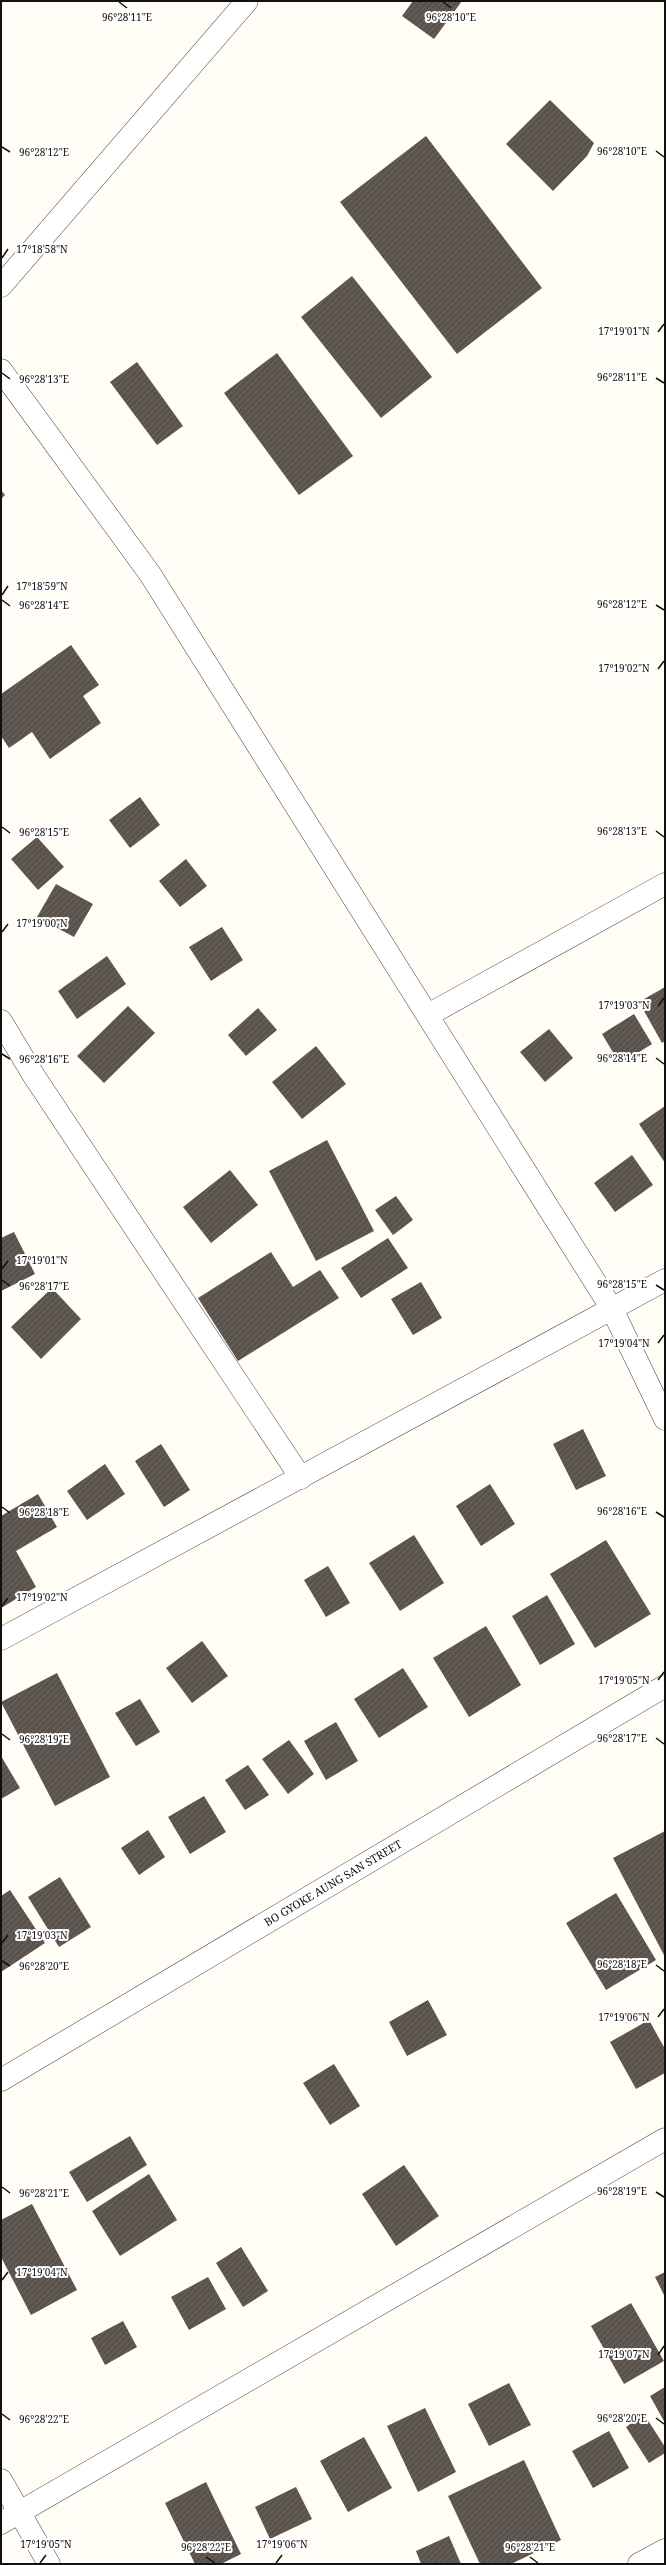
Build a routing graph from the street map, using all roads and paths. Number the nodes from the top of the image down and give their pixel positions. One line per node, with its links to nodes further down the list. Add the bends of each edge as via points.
1 (247, 1): 2 (street)
2 (1, 286)
3 (1, 370): 5 (street, via 150,574)
4 (665, 884): 5 (street)
5 (428, 1015): 8 (street)
6 (1, 1021): 10 (street, via 34,1076)
7 (665, 1280): 8 (street)
8 (612, 1309): 9 (street); 10 (street)
9 (665, 1419)
10 (301, 1478): 11 (street)
11 (1, 1639)
12 (665, 1686): 13 (street, BO GYOKE AUNG SAN STREET)
13 (1, 2080)
14 (665, 2139): 16 (street)
15 (1, 2480): 16 (street)
16 (10, 2517): 18 (street)
17 (665, 2550): 19 (street)
18 (49, 2564)
19 (639, 2564)

